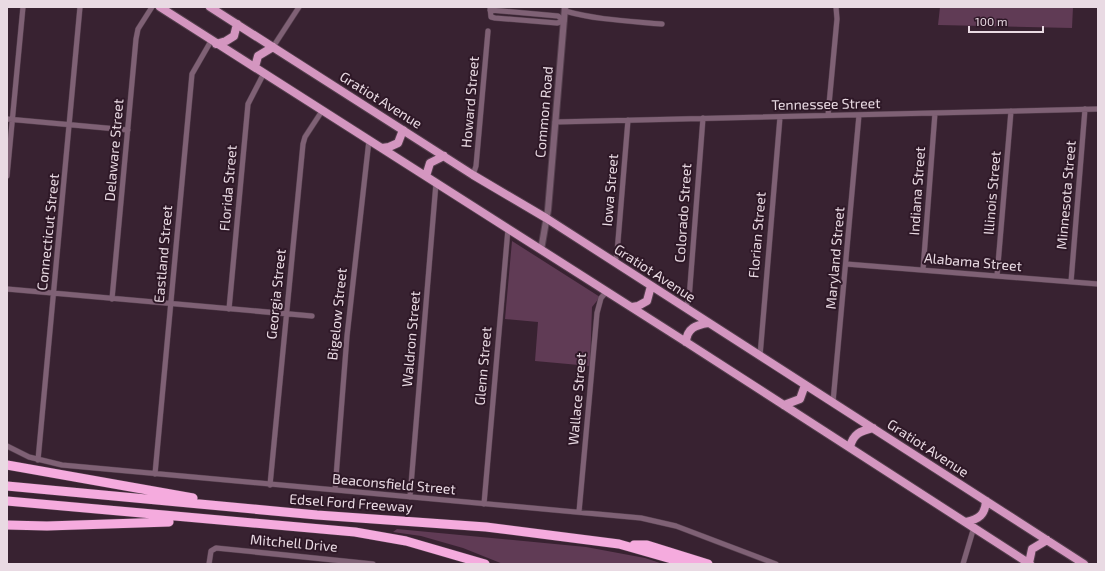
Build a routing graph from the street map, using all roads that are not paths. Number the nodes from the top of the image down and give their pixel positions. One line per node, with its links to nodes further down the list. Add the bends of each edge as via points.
1 (23, 7): 27 (street)
2 (80, 7): 30 (street, Connecticut Street)
3 (152, 7): 31 (street, Delaware Street, via 138,29 136,39)
4 (160, 7): 14 (main road)
5 (299, 7): 15 (street)
6 (836, 7): 23 (street)
7 (215, 8): 11 (main road, Gratiot Avenue)
8 (490, 9): 10 (street, via 558,16)
9 (565, 9): 10 (street, Common Road); 12 (street, via 578,16)
10 (564, 21): 29 (street, Common Road)
11 (237, 24): 14 (main road, via 234,36 226,41); 15 (main road, Gratiot Avenue)
12 (662, 24)
13 (488, 31): 36 (street, Howard Street, via 476,166)
14 (214, 42): 16 (main road); 54 (street, Eastland Street, via 192,74)
15 (273, 47): 16 (main road, via 258,56); 32 (main road, Gratiot Avenue)
16 (255, 67): 17 (main road)
17 (264, 73): 20 (main road); 57 (street, Florida Street, via 248,105)
18 (1085, 109): 19 (street, Tennessee Street); 21 (street, Tennessee Street); 47 (street, Minnesota Street)
19 (1098, 109)
20 (322, 111): 33 (main road); 58 (street, Georgia Street, via 303,141)
21 (1011, 111): 22 (street, Tennessee Street); 46 (street, Illinois Street)
22 (934, 113): 24 (street, Tennessee Street); 45 (street, Indiana Street)
23 (828, 115): 24 (street, Tennessee Street); 25 (street, Tennessee Street)
24 (859, 115): 44 (street, Maryland Street)
25 (780, 117): 26 (street, Tennessee Street); 62 (street, Florian Street)
26 (703, 118): 28 (street, Tennessee Street); 56 (street, Colorado Street, via 689,299)
27 (10, 119): 30 (street); 37 (street)
28 (628, 120): 29 (street, Tennessee Street); 43 (street, Iowa Street, via 617,253)
29 (555, 122): 40 (street, Common Road)
30 (70, 125): 31 (street); 52 (street, Connecticut Street)
31 (128, 130): 53 (street, Delaware Street)
32 (403, 130): 34 (main road, via 398,142); 35 (main road, Gratiot Avenue)
33 (369, 140): 34 (main road); 74 (street, Bigelow Street, via 347,336)
34 (382, 148): 38 (main road)
35 (444, 156): 36 (main road, Gratiot Avenue); 38 (main road, via 430,163)
36 (473, 175): 40 (main road, Gratiot Avenue)
37 (7, 176)
38 (426, 176): 39 (main road)
39 (436, 183): 41 (main road); 75 (street, Waldron Street)
40 (546, 218): 42 (street, Common Road); 43 (main road, Gratiot Avenue)
41 (508, 229): 42 (main road); 78 (street, Glenn Street)
42 (541, 250): 51 (main road)
43 (614, 262): 49 (main road, Gratiot Avenue)
44 (846, 264): 45 (street, Alabama Street); 64 (street, Maryland Street)
45 (923, 270): 46 (street, Alabama Street)
46 (997, 276): 47 (street, Alabama Street)
47 (1071, 282): 48 (street, Alabama Street)
48 (1098, 284)
49 (651, 286): 55 (main road, via 647,301); 56 (main road, Gratiot Avenue)
50 (7, 289): 52 (street)
51 (607, 291): 55 (main road); 79 (street, Wallace Street, via 601,298 597,313)
52 (54, 293): 53 (street); 69 (street, Connecticut Street)
53 (112, 299): 54 (street)
54 (170, 304): 57 (street); 71 (street, Eastland Street)
55 (632, 307): 61 (main road)
56 (685, 308): 60 (main road, Gratiot Avenue)
57 (228, 309): 58 (street)
58 (286, 315): 59 (street); 72 (street, Georgia Street)
59 (312, 316)
60 (708, 323): 61 (main road, via 691,329); 62 (main road, Gratiot Avenue)
61 (686, 342): 65 (main road)
62 (760, 356): 63 (main road, Gratiot Avenue)
63 (805, 385): 64 (main road, Gratiot Avenue); 65 (main road, via 800,399)
64 (833, 402): 66 (main road, Gratiot Avenue)
65 (784, 405): 68 (main road)
66 (873, 428): 68 (main road, via 857,434); 77 (main road, Gratiot Avenue)
67 (7, 446): 69 (street, Beaconsfield Street)
68 (850, 447): 82 (main road)
69 (38, 460): 71 (street, Beaconsfield Street, via 62,466)
70 (7, 465): 80 (highway, via 180,496 267,506)
71 (155, 474): 72 (street, Beaconsfield Street)
72 (270, 485): 74 (street, Beaconsfield Street)
73 (7, 486): 80 (highway, Edsel Ford Freeway)
74 (335, 490): 75 (street, Beaconsfield Street)
75 (410, 497): 78 (street, Beaconsfield Street)
76 (7, 501): 81 (highway, Edsel Ford Freeway)
77 (986, 501): 82 (main road, via 981,517); 85 (main road, Gratiot Avenue)
78 (484, 504): 79 (street, Beaconsfield Street)
79 (579, 512): 93 (street, Beaconsfield Street, via 666,523)
80 (317, 515): 86 (highway, Edsel Ford Freeway, via 486,528)
81 (214, 521): 83 (highway); 90 (highway, Edsel Ford Freeway, via 355,532 440,549)
82 (966, 522): 84 (main road)
83 (7, 525)
84 (974, 527): 94 (street); 95 (main road)
85 (1047, 540): 95 (main road, via 1032,549); 96 (main road, Gratiot Avenue)
86 (619, 544): 91 (highway, Edsel Ford Freeway); 92 (highway, via 647,545)
87 (334, 562): 88 (street, Mitchell Drive, via 213,549); 89 (street, Mitchell Drive)
88 (209, 564)
89 (373, 564)
90 (486, 564)
91 (689, 564)
92 (708, 564)
93 (776, 564)
94 (963, 564)
95 (1029, 564)
96 (1084, 564)

